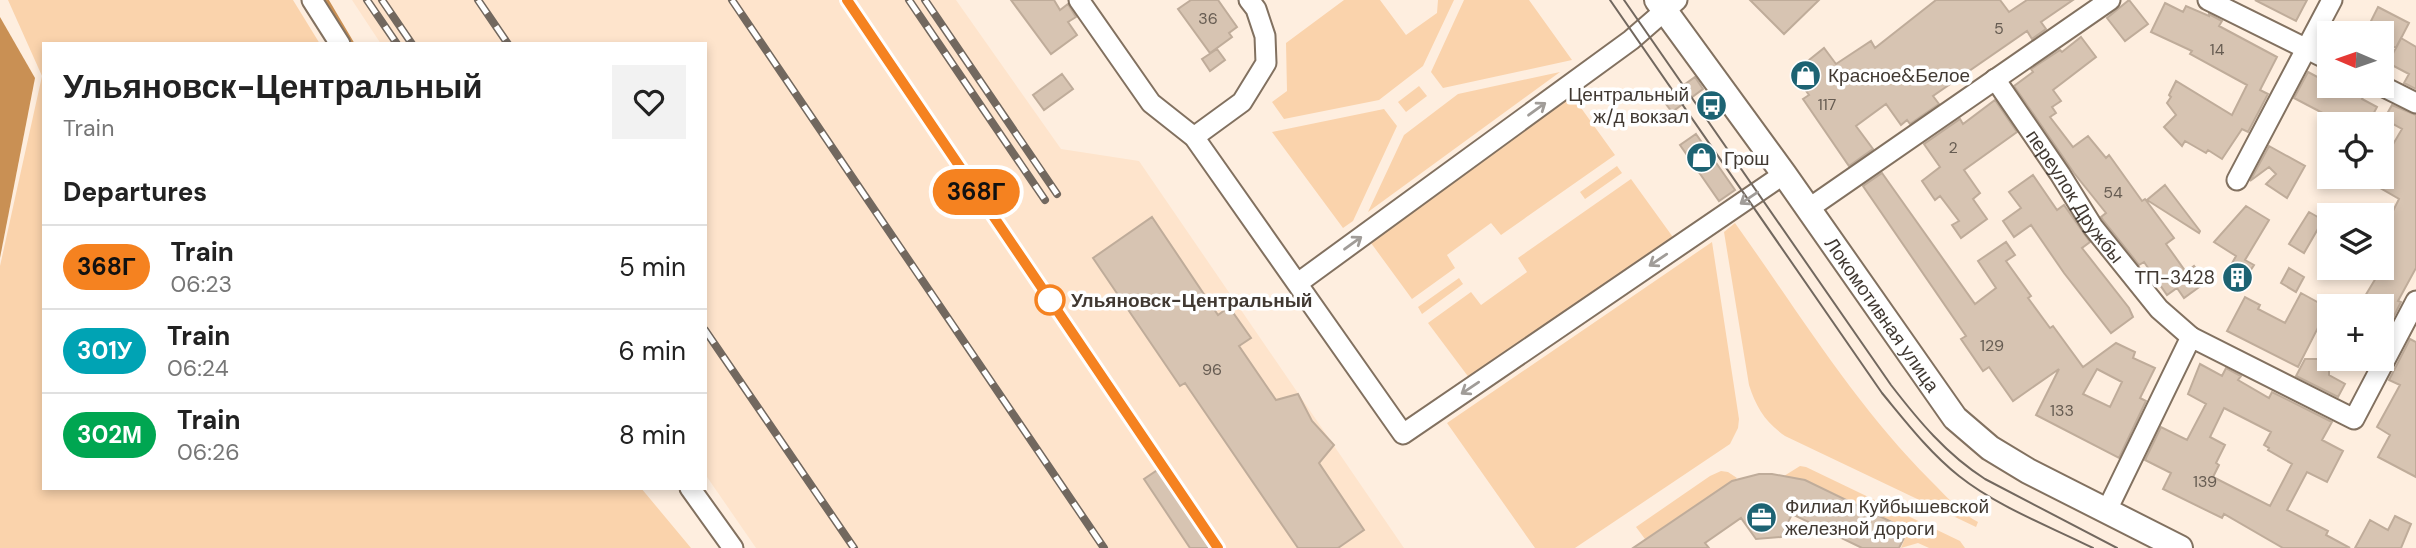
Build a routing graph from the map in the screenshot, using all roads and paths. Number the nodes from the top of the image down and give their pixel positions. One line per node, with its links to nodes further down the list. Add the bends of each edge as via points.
1 (312, 0): 8 (street)
2 (1079, 0): 14 (street, via 1151,103)
3 (1249, 0): 14 (street, via 1265,36 1266,63 1242,102)
4 (2110, 0): 11 (street)
5 (2208, 0): 9 (street)
6 (2332, 0): 9 (street)
7 (1666, 4): 15 (main road, Локомотивная улица); 18 (street, one-way to 7, via 1598,63)
8 (339, 42)
9 (2307, 48): 10 (street); 16 (street)
10 (2317, 53)
11 (1995, 79): 17 (street); 20 (street, переулок Дружбы, via 2093,227 2159,309)
12 (2394, 92): 13 (street)
13 (2416, 103)
14 (1194, 137): 18 (street)
15 (1784, 174): 17 (main road, Локомотивная улица); 18 (street, one-way to 18, via 1403,434)
16 (2237, 180)
17 (1808, 209): 22 (main road, Локомотивная улица, via 1955,418 1990,448)
18 (1298, 284)
19 (2416, 301): 20 (street, переулок Дружбы, via 2354,419)
20 (2191, 337): 22 (street)
21 (691, 490): 23 (street)
22 (2107, 510): 24 (main road, Локомотивная улица)
23 (733, 548)
24 (2180, 548)

